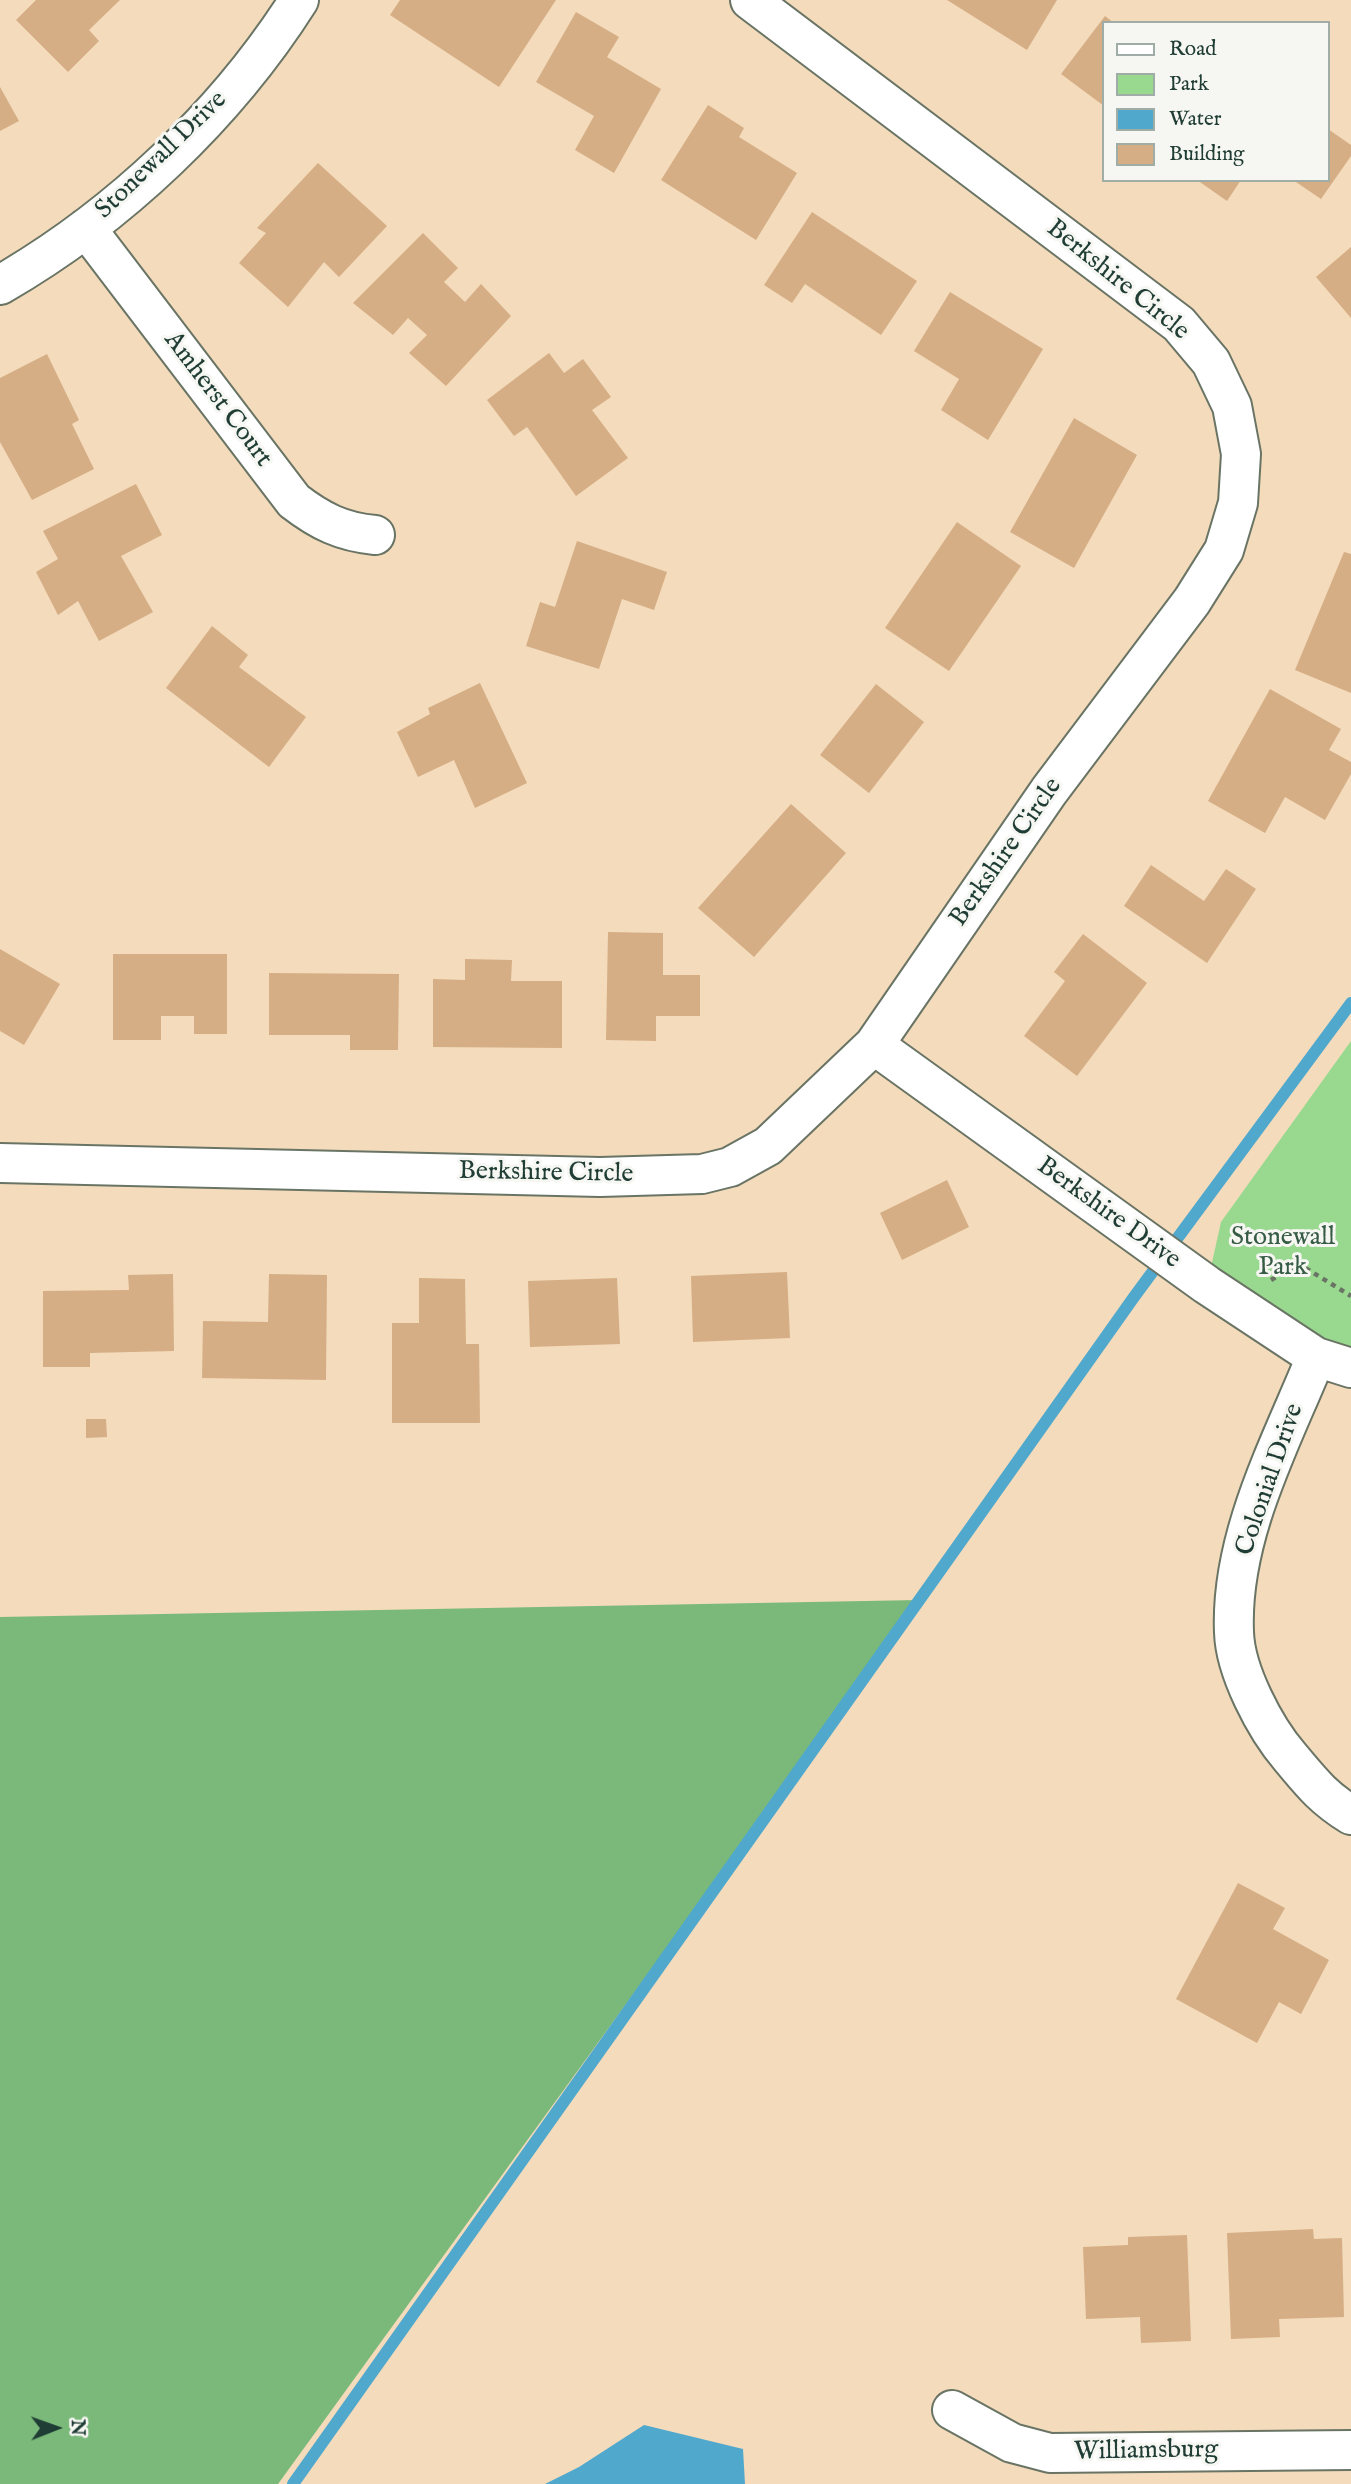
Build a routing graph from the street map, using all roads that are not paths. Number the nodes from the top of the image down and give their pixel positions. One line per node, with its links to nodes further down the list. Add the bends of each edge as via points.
1 (299, 0): 3 (street, Stonewall Drive, via 223,101 144,180)
2 (750, 0): 6 (street, Berkshire Circle, via 1179,324 1211,362 1232,407 1241,454 1238,503 1224,550 1192,601 1049,791)
3 (86, 228): 4 (street, Stonewall Drive); 5 (street, Amherst Court, via 293,501 321,522)
4 (0, 285)
5 (375, 535)
6 (874, 1045): 7 (street, Berkshire Circle, via 768,1146 730,1167 702,1174 600,1177); 8 (street, Berkshire Drive, via 1207,1285)
7 (0, 1163)
8 (1333, 1362): 9 (street, Colonial Drive, via 1267,1474 1245,1544 1234,1634 1247,1683 1270,1733 1324,1798)
9 (1351, 1815)
10 (952, 2410): 11 (street, Williamsburg, via 1012,2443 1050,2453)
11 (1351, 2450)

